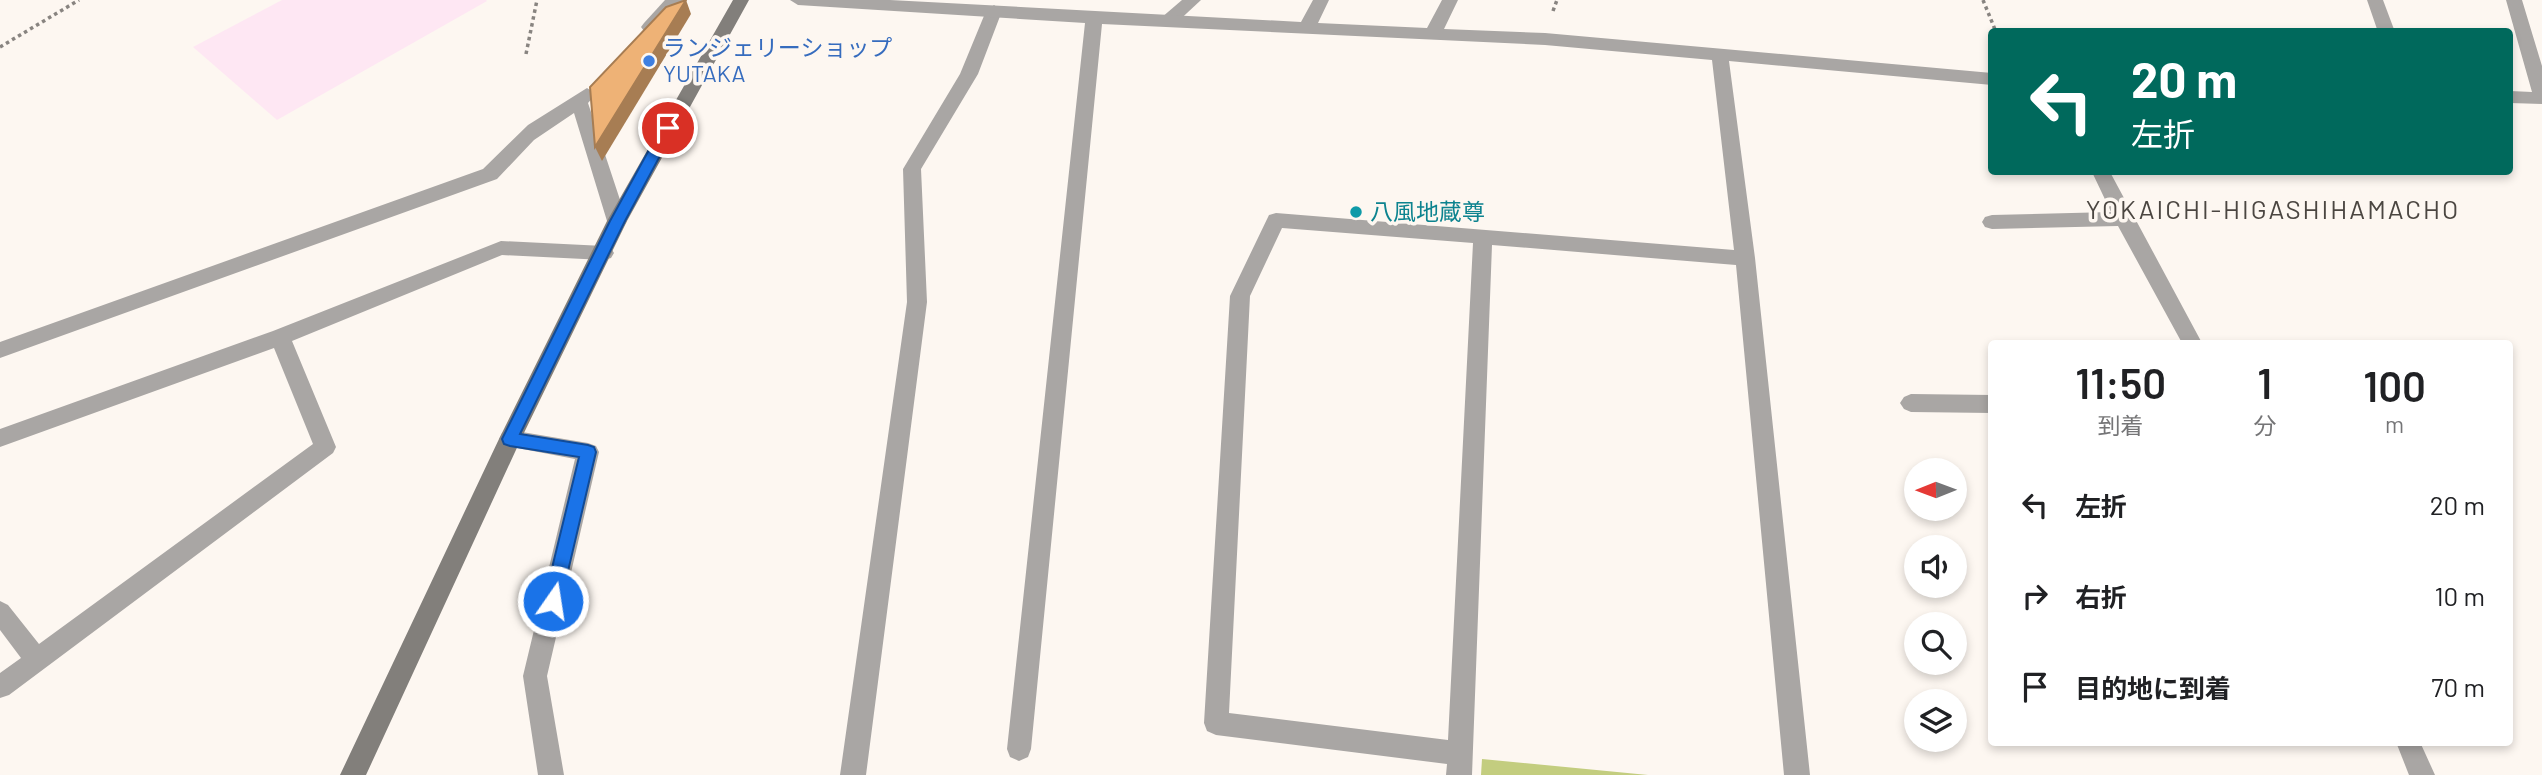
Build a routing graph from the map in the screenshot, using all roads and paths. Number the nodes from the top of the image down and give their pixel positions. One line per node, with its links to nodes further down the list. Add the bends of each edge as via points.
1 (79, 0): 20 (path)
2 (537, 0): 21 (path)
3 (675, 0): 19 (street)
4 (741, 0): 30 (street)
5 (798, 0): 12 (street)
6 (1193, 0): 14 (street)
7 (1321, 0): 17 (street)
8 (1450, 0): 18 (street)
9 (1983, 0): 15 (path)
10 (2375, 0): 16 (street)
11 (2514, 0): 26 (street)
12 (997, 6): 13 (street); 50 (street, via 969,74 912,169 917,302)
13 (1094, 16): 14 (street); 46 (street)
14 (1167, 22): 17 (street)
15 (1994, 28)
16 (2386, 28)
17 (1306, 29): 18 (street)
18 (1433, 34): 22 (street, via 1545,39)
19 (640, 37)
20 (0, 47)
21 (526, 54)
22 (1720, 57): 23 (street); 34 (street)
23 (1988, 79)
24 (597, 84): 27 (street)
25 (2513, 97): 26 (street)
26 (2542, 97)
27 (579, 102): 30 (street); 37 (street, via 526,137 490,174)
28 (2102, 175): 29 (street)
29 (2124, 219): 31 (street); 36 (street)
30 (617, 221): 33 (street)
31 (1992, 222)
32 (1483, 237): 34 (street); 47 (street); 47 (street, via 1276,220 1240,296 1216,723)
33 (604, 254): 35 (street, via 501,248); 41 (street)
34 (1745, 258): 51 (street)
35 (280, 337): 40 (street); 43 (street, via 325,447)
36 (2190, 340)
37 (0, 350)
38 (1911, 404): 39 (street)
39 (1988, 404)
40 (0, 438)
41 (510, 439): 48 (street); 49 (street, via 588,452 535,676)
42 (0, 612): 43 (street)
43 (37, 660): 44 (street)
44 (0, 687)
45 (2410, 746): 52 (street)
46 (1019, 749)
47 (1459, 764)
48 (353, 775)
49 (551, 775)
50 (853, 775)
51 (1797, 775)
52 (2422, 775)

